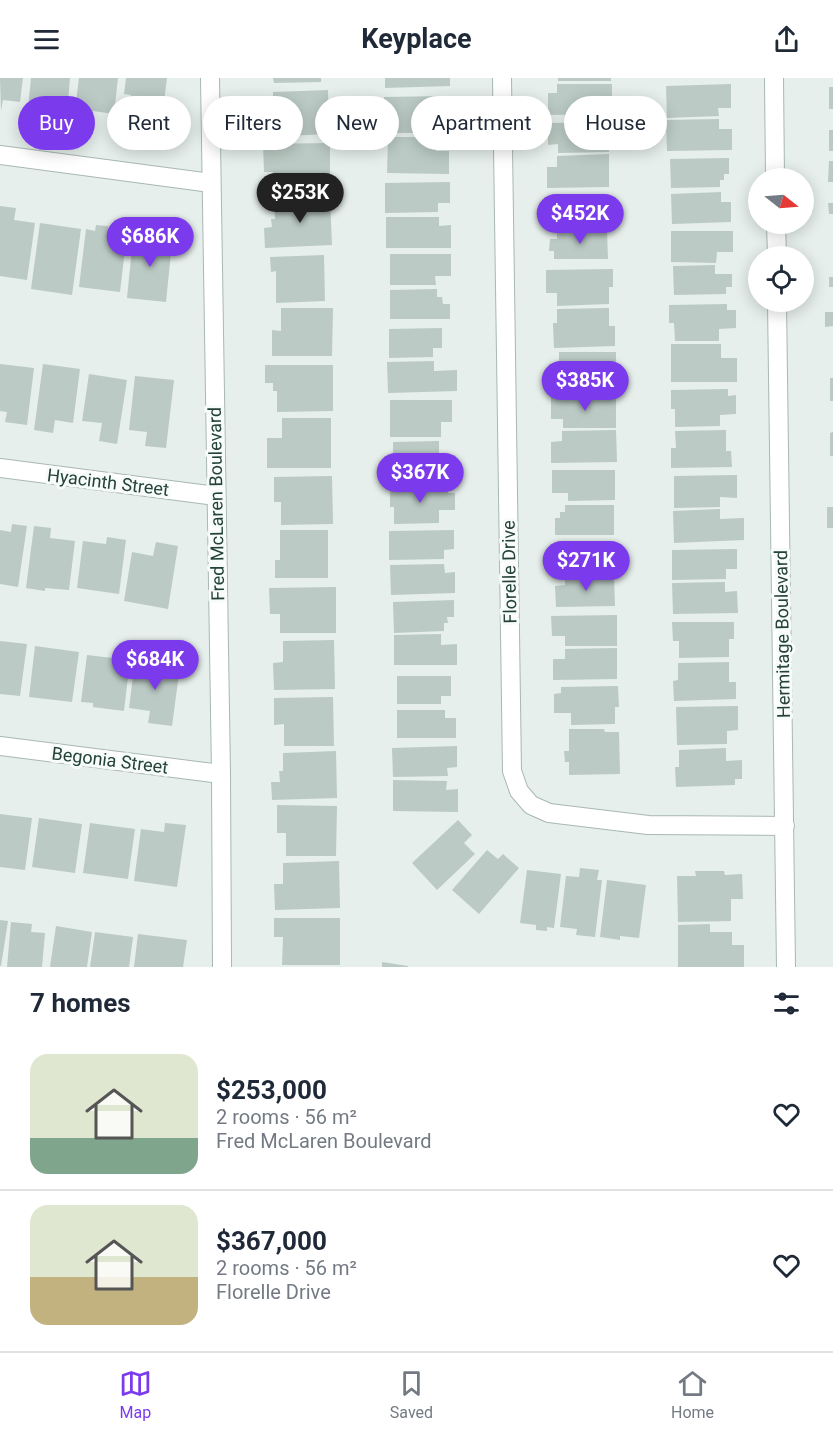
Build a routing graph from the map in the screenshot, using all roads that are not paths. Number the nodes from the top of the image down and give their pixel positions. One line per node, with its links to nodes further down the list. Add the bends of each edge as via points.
1 (210, 78): 6 (street, Fred McLaren Boulevard)
2 (502, 78): 12 (street, Florelle Drive, via 512,771 519,791 531,805 549,813 648,825)
3 (774, 78): 5 (street)
4 (0, 155): 6 (street)
5 (776, 168)
6 (211, 183): 9 (street, Fred McLaren Boulevard)
7 (777, 312): 12 (street, Hermitage Boulevard)
8 (0, 468): 9 (street, Hyacinth Street)
9 (216, 496): 11 (street, Fred McLaren Boulevard)
10 (0, 746): 11 (street, Begonia Street)
11 (221, 774): 13 (street, Fred McLaren Boulevard)
12 (784, 826): 14 (street, Hermitage Boulevard)
13 (222, 967)
14 (786, 967)

